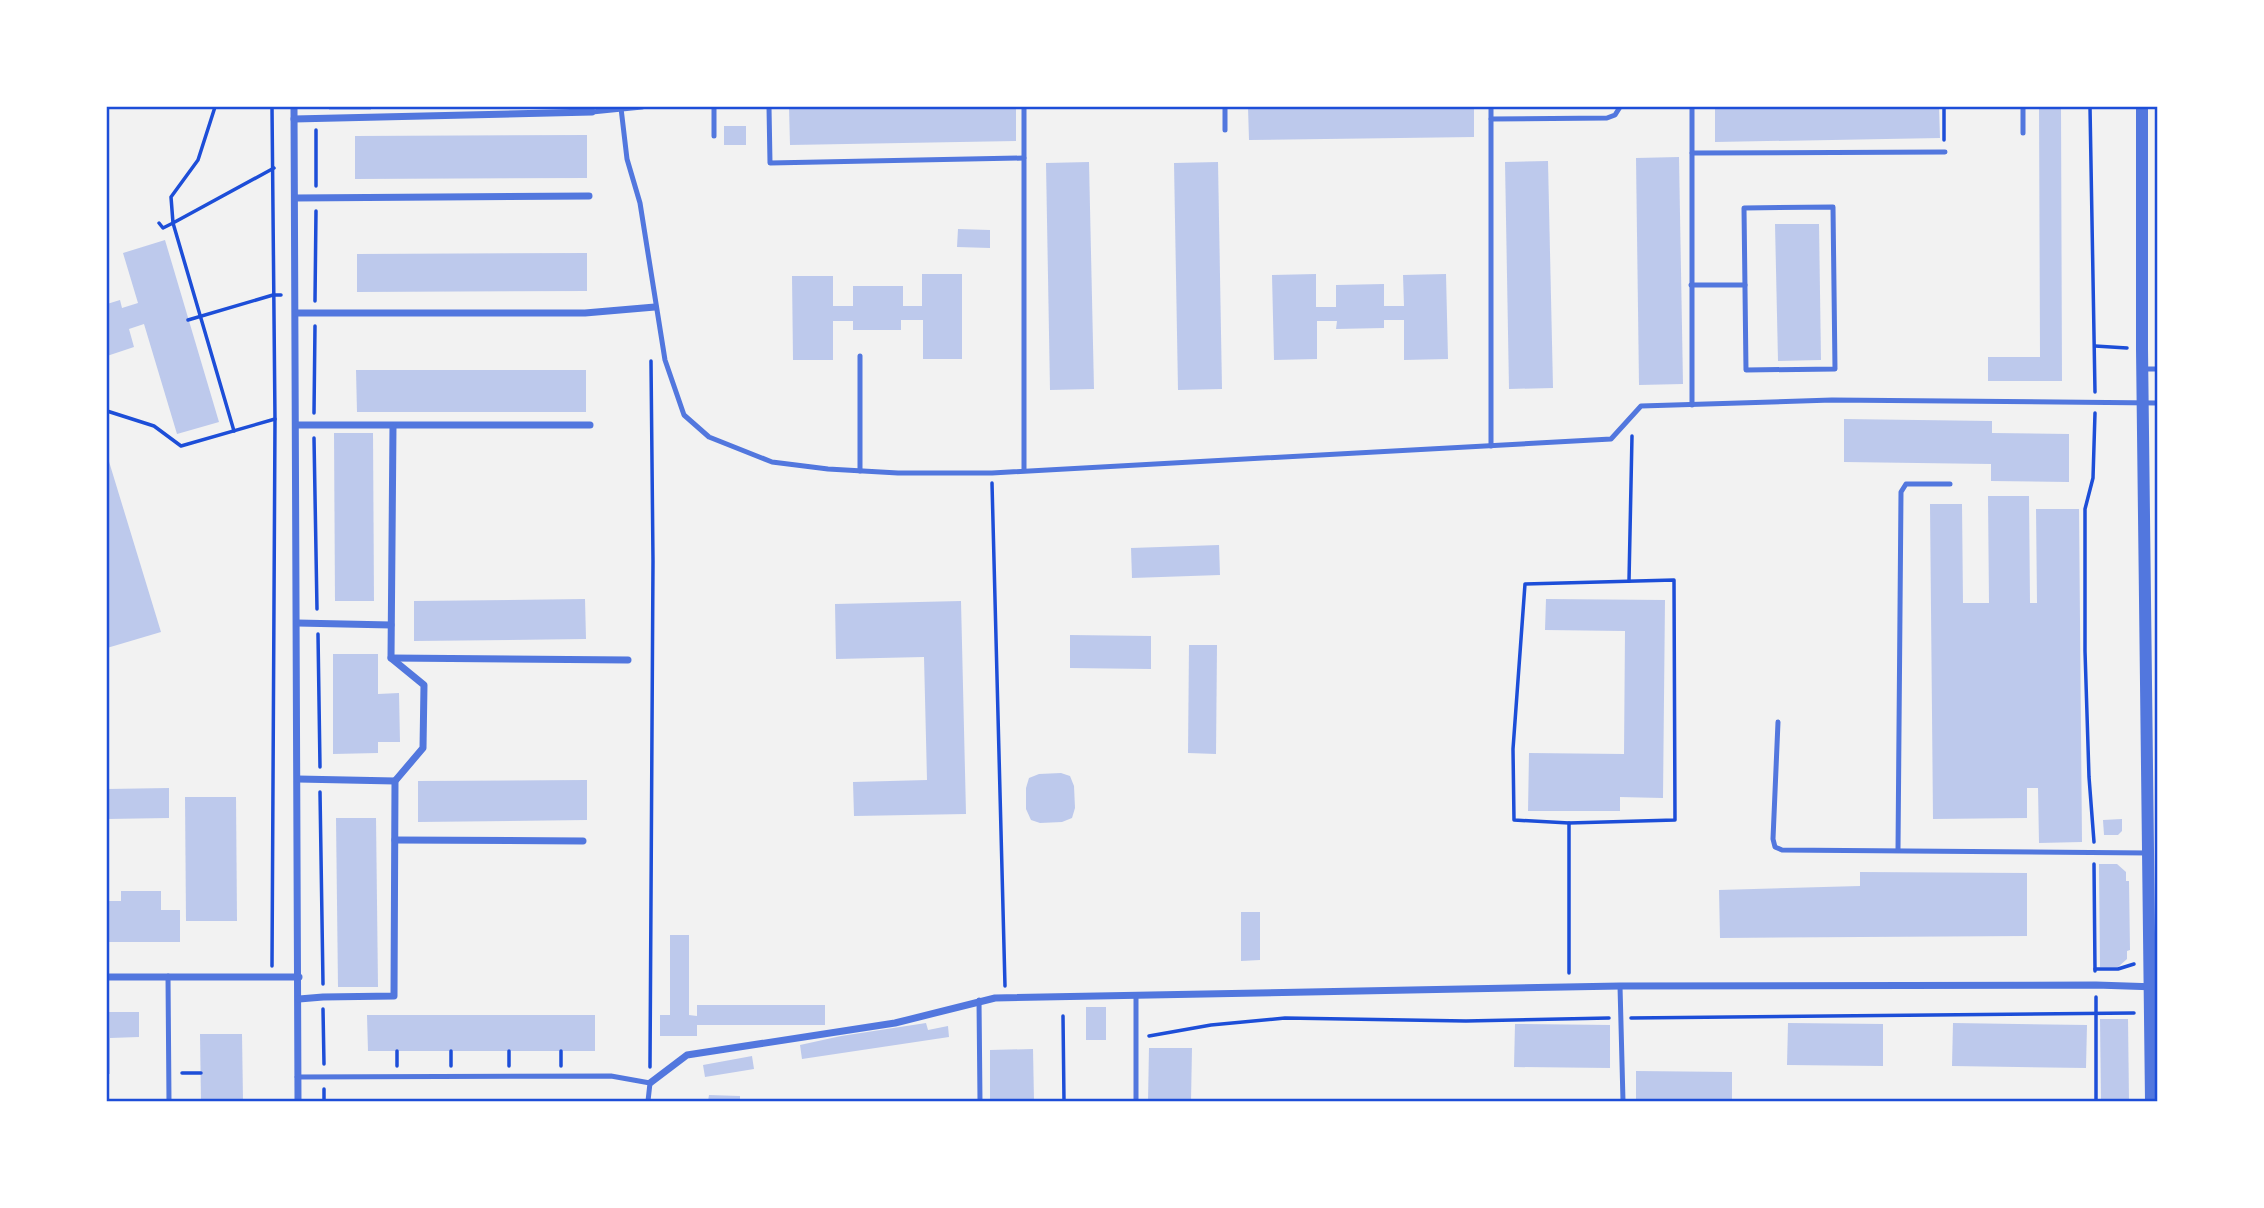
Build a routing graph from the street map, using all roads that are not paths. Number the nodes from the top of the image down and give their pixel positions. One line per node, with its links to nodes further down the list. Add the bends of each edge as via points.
1 (294, 107): 16 (street)
2 (387, 107): 15 (street)
3 (642, 107): 13 (lane)
4 (714, 107): 20 (lane)
5 (769, 107): 23 (lane, via 770,163)
6 (1024, 107): 23 (lane)
7 (1225, 107): 18 (lane)
8 (1491, 107): 17 (lane)
9 (1620, 107): 17 (lane, via 1607,118)
10 (1692, 107): 22 (lane)
11 (2023, 107): 19 (lane)
12 (2142, 107): 31 (street)
13 (621, 108): 14 (lane); 28 (lane)
14 (591, 109): 15 (street)
15 (387, 117): 16 (street)
16 (294, 119): 25 (street)
17 (1491, 119): 39 (lane)
18 (1225, 130)
19 (2023, 133)
20 (714, 136)
21 (1945, 152): 22 (lane)
22 (1692, 153): 26 (lane)
23 (1024, 158): 40 (lane)
24 (589, 196): 25 (street)
25 (295, 198): 29 (street)
26 (1691, 285): 27 (lane); 35 (lane)
27 (1745, 285): 27 (lane, via 1744,208 1833,207 1835,369 1746,370)
28 (655, 307): 29 (street, via 585,313); 41 (lane, via 665,360 684,415 709,437 772,462)
29 (296, 313): 36 (street)
30 (860, 356): 41 (lane)
31 (2143, 369): 32 (lane); 33 (street)
32 (2157, 369)
33 (2143, 403): 34 (lane); 35 (lane, via 1832,400); 53 (street)
34 (2157, 403)
35 (1692, 405): 39 (lane, via 1641,406 1611,439)
36 (296, 425): 38 (street); 43 (street)
37 (590, 425): 38 (street)
38 (393, 426): 44 (street)
39 (1491, 446): 40 (lane)
40 (1024, 470): 41 (lane)
41 (860, 471)
42 (1950, 484): 52 (lane, via 1906,485 1901,492)
43 (297, 623): 44 (street); 48 (street)
44 (391, 625): 45 (street)
45 (391, 658): 46 (street); 49 (street, via 424,685 423,748)
46 (628, 660)
47 (1777, 722): 52 (lane, via 1775,847)
48 (298, 779): 49 (street); 56 (street)
49 (395, 781): 50 (street)
50 (395, 840): 51 (street); 60 (street, via 394,996)
51 (583, 841)
52 (1898, 850): 53 (lane)
53 (2149, 853): 58 (street)
54 (107, 976): 55 (street)
55 (168, 976): 56 (street); 64 (lane)
56 (299, 977): 60 (street)
57 (1620, 986): 58 (street); 59 (street); 69 (lane)
58 (2154, 987): 70 (street)
59 (1136, 996): 61 (street); 68 (lane)
60 (299, 999): 62 (street)
61 (979, 1000): 63 (street, via 895,1023 687,1055); 67 (lane)
62 (298, 1077): 63 (lane, via 611,1076); 65 (street)
63 (650, 1083): 66 (lane)
64 (169, 1101)
65 (298, 1101)
66 (648, 1101)
67 (980, 1101)
68 (1136, 1101)
69 (1623, 1101)
70 (2151, 1101)

